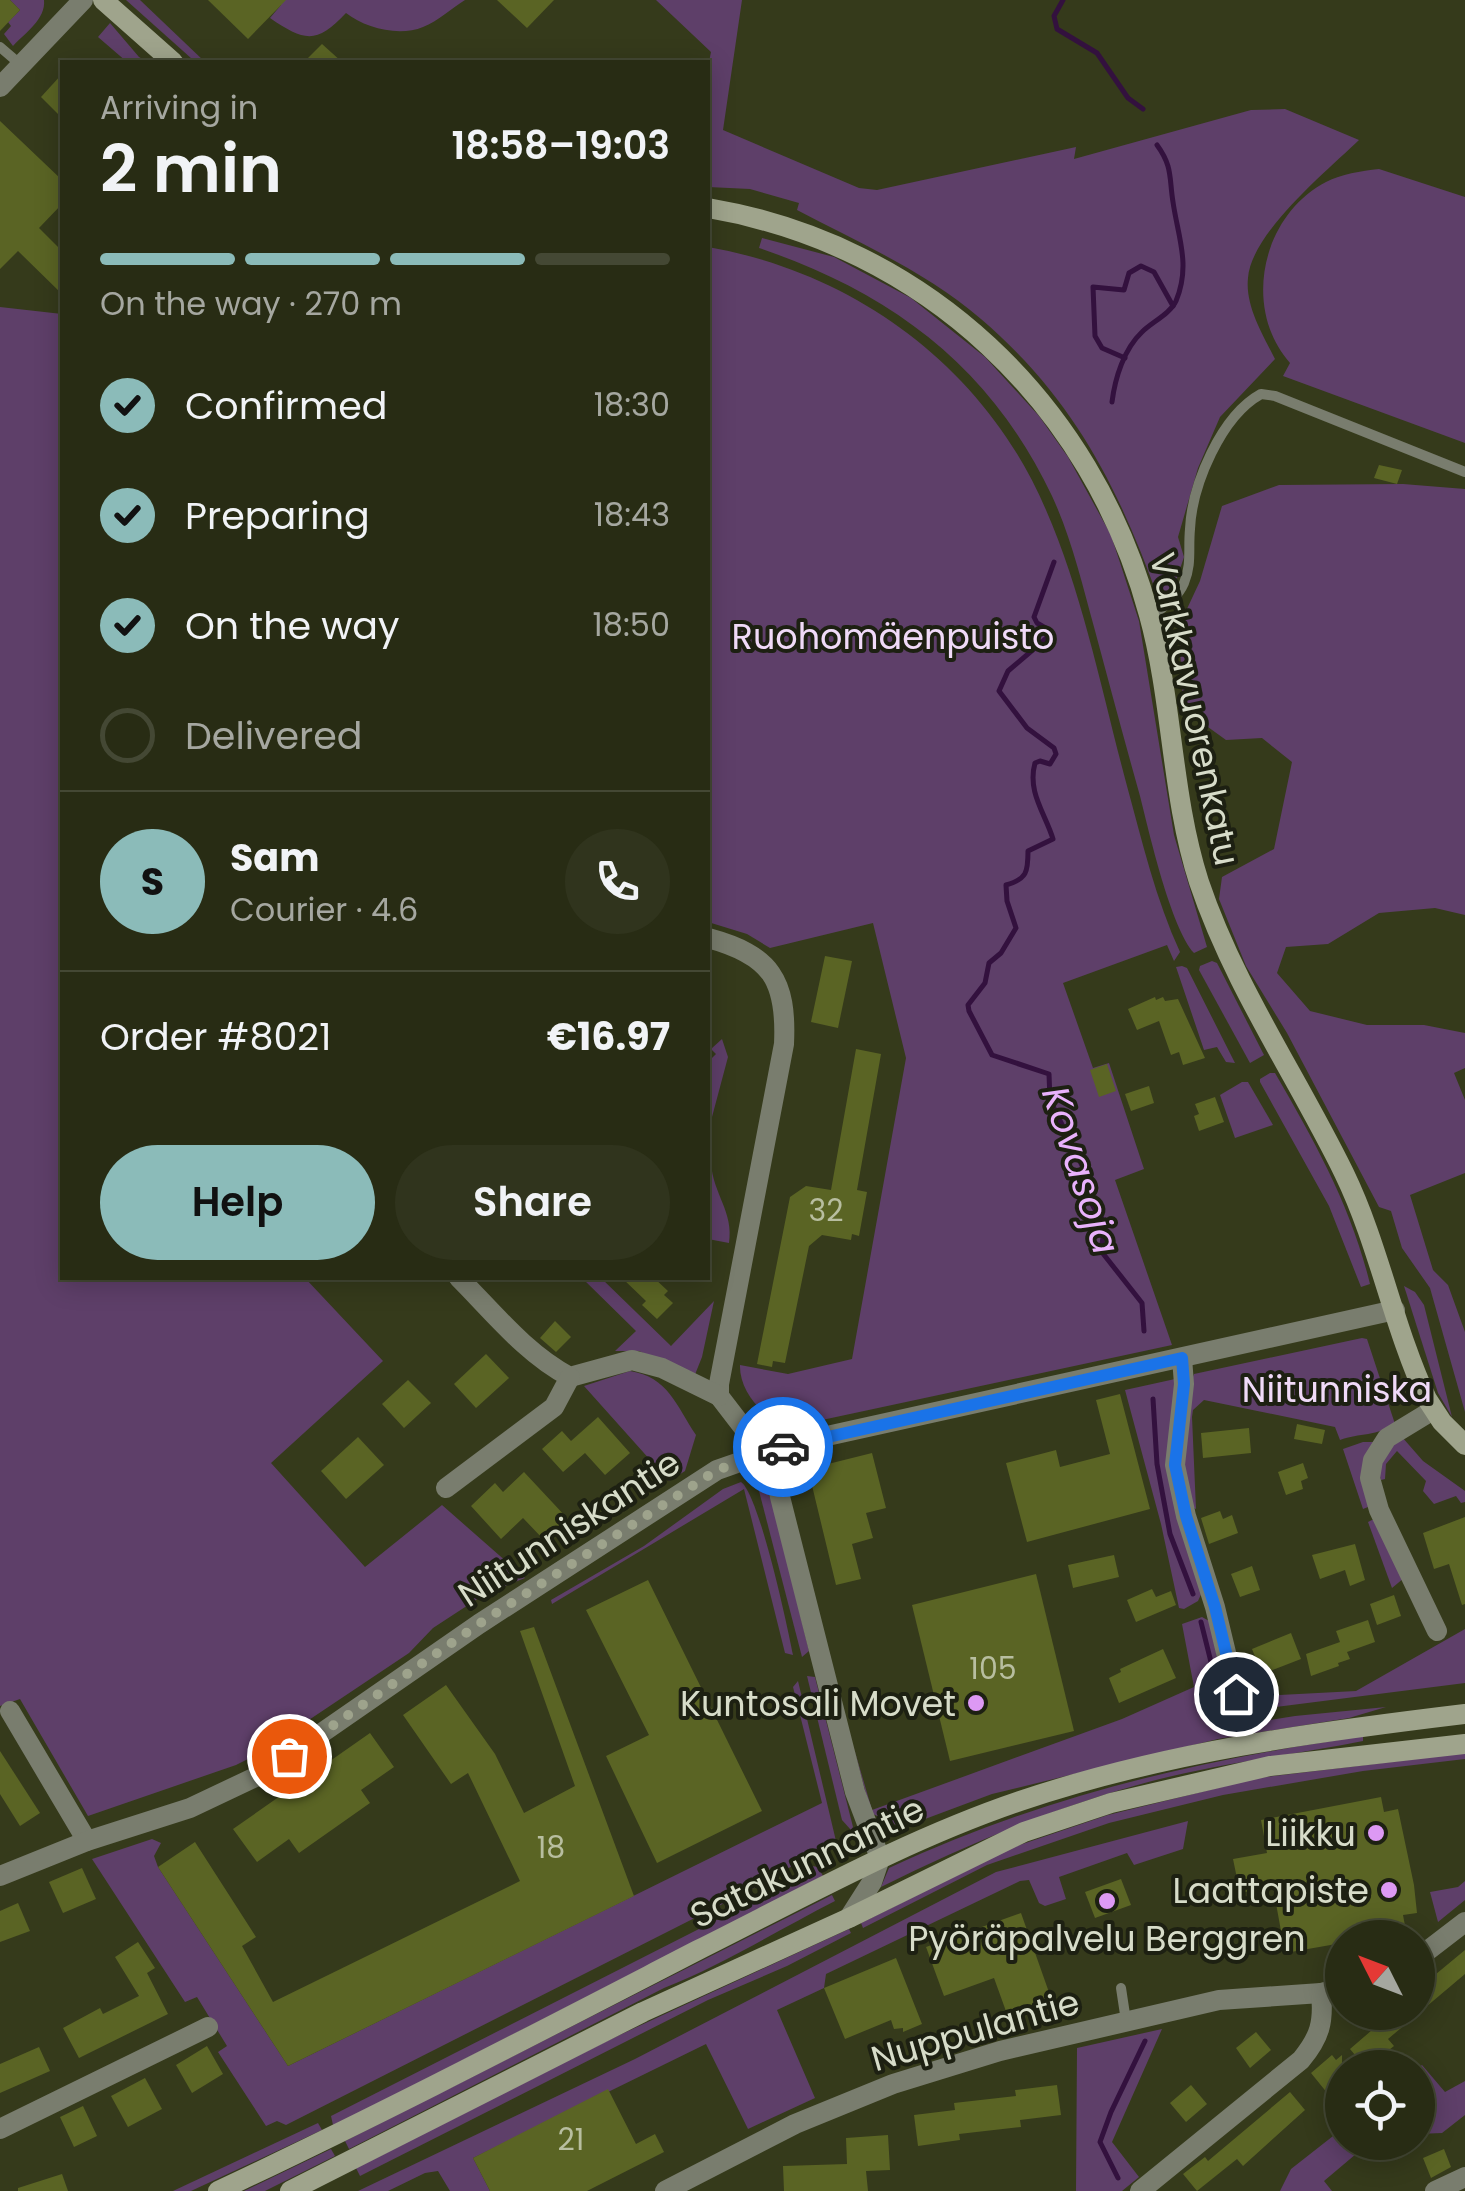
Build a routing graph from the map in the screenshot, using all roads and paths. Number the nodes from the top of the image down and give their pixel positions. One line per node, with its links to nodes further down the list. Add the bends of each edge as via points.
1 (83, 0): 5 (street)
2 (103, 0): 4 (main road)
3 (0, 47): 5 (lane)
4 (171, 60)
5 (20, 65): 6 (street)
6 (0, 87)
7 (710, 208): 9 (main road, Varkkavuorenkatu, via 773,223 854,254 970,328 1082,454 1117,522)
8 (1465, 472): 9 (lane, via 1261,394 1222,432 1195,499 1183,586)
9 (1150, 617): 12 (main road, Varkkavuorenkatu, via 1184,828 1200,882 1250,1002 1365,1219)
10 (710, 939): 15 (street, via 769,968 785,1008 784,1044)
11 (460, 1280): 14 (street, via 547,1364)
12 (1396, 1310): 13 (street, Niitunniskantie); 16 (main road, Varkkavuorenkatu)
13 (1182, 1358): 18 (street, Niitunniskantie); 21 (street, via 1175,1465)
14 (570, 1377): 15 (street, via 632,1360); 19 (street, via 554,1407)
15 (719, 1396): 18 (street)
16 (1433, 1410): 17 (main road, Varkkavuorenkatu); 20 (street, via 1387,1438 1370,1478)
17 (1465, 1445)
18 (762, 1452): 25 (street, Niitunniskantie, via 717,1470 264,1774 190,1808); 26 (street, via 778,1484 855,1792)
19 (446, 1488)
20 (1437, 1631)
21 (1236, 1694)
22 (10, 1711): 25 (street)
23 (1465, 1714): 26 (main road, Satakunnantie, via 1271,1740 1116,1772 1018,1802)
24 (1465, 1744): 28 (main road, Satakunnantie, via 1270,1766 1111,1803 988,1848)
25 (86, 1841): 27 (street, Niitunniskantie)
26 (880, 1858): 28 (street); 38 (main road, Satakunnantie)
27 (0, 1876)
28 (849, 1918): 39 (main road, Satakunnantie, via 643,2012)
29 (1465, 1922): 30 (street)
30 (1435, 1945)
31 (1120, 1988): 34 (lane)
32 (1325, 1991): 34 (street, Nuppulantie, via 1219,2000)
33 (1325, 2016): 41 (street, via 1316,2043 1301,2060)
34 (1126, 2022): 40 (street, Nuppulantie, via 893,2084 794,2124)
35 (208, 2027): 36 (street)
36 (0, 2129)
37 (1465, 2177): 42 (street)
38 (218, 2191)
39 (290, 2191)
40 (665, 2191)
41 (1140, 2191)
42 (1436, 2191)

